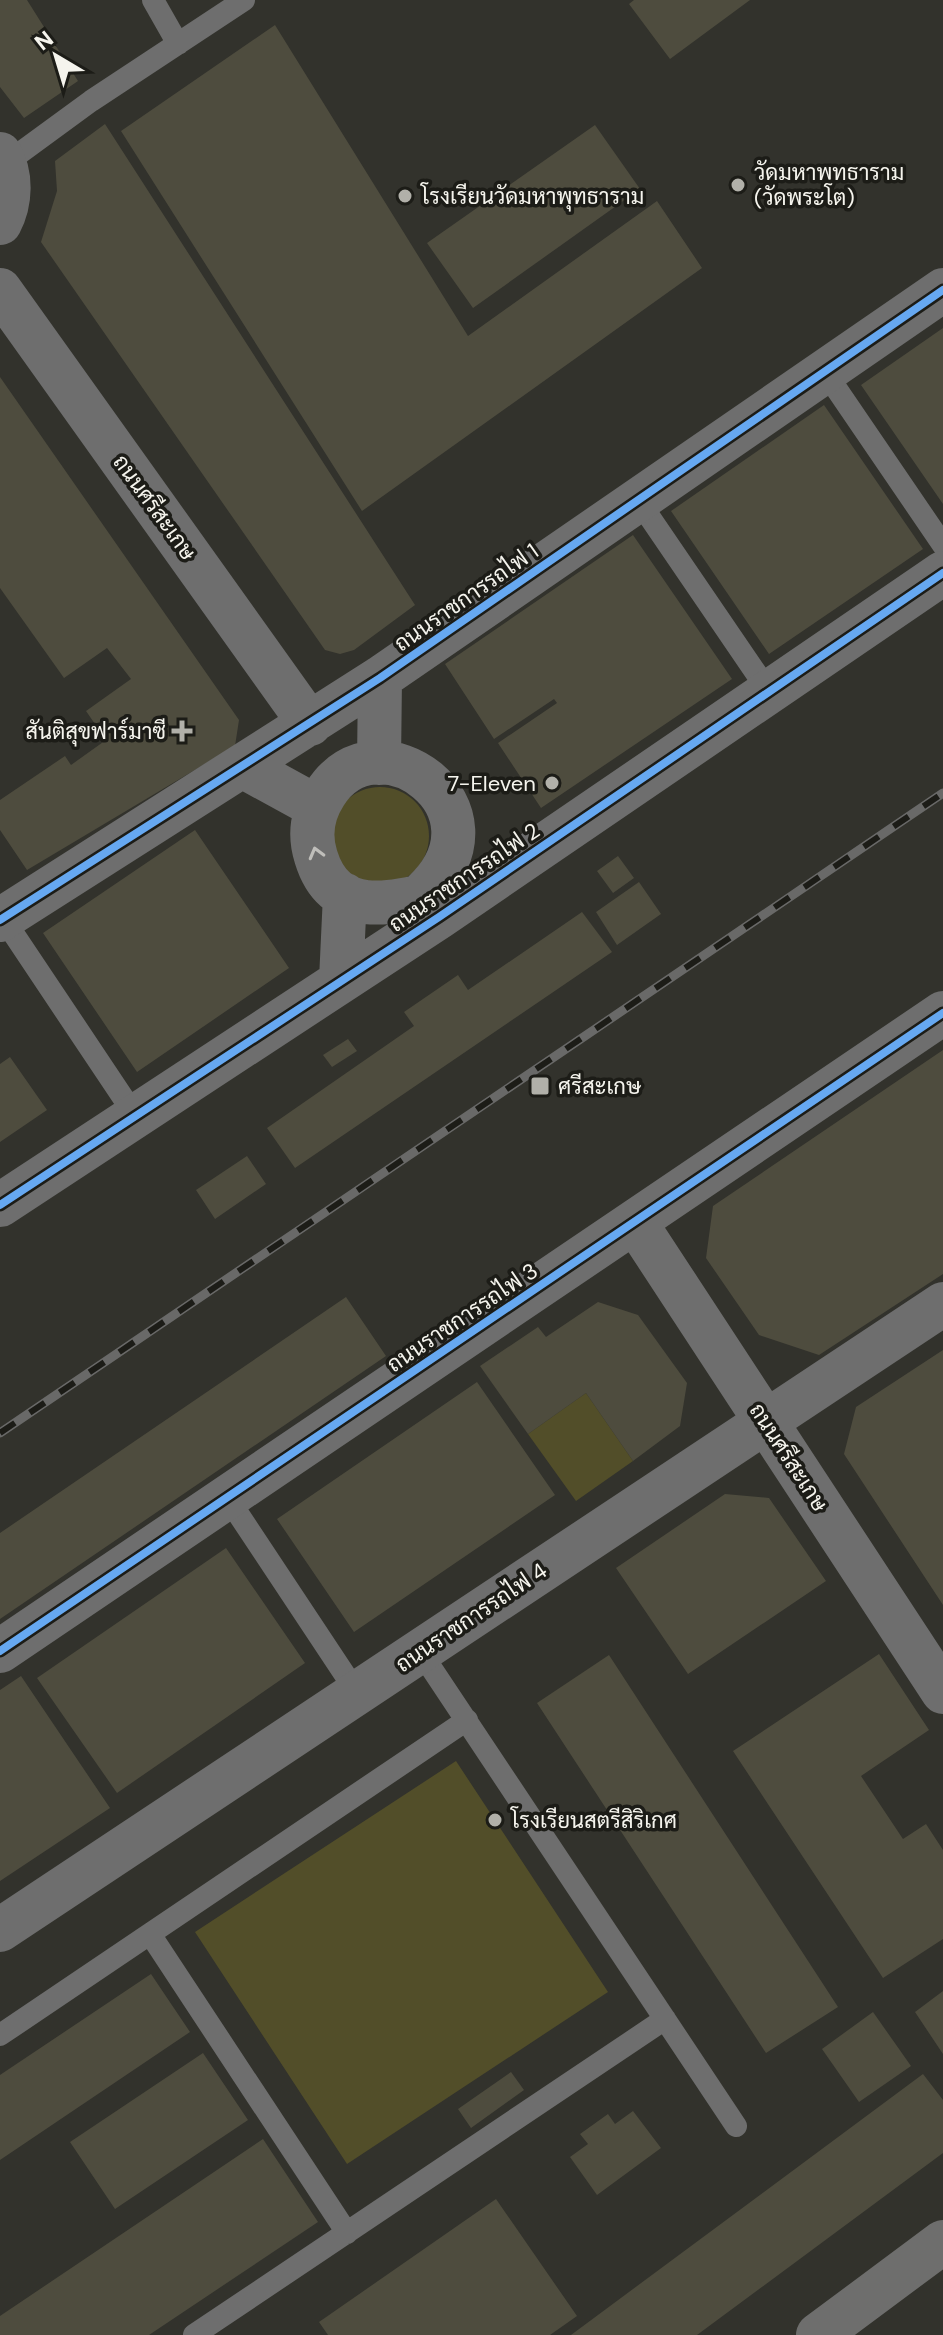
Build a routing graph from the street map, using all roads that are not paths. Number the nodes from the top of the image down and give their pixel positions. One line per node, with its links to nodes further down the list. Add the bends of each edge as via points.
1 (153, 0): 3 (lane)
2 (244, 0): 3 (lane)
3 (178, 44): 4 (lane)
4 (3, 159): 5 (street, via 9,189)
5 (0, 223)
6 (0, 290): 14 (street, ถนนศรีสะเกษ)
7 (943, 290): 8 (street, ถนนราชการรถไฟ 1)
8 (825, 372): 9 (street, ถนนราชการรถไฟ 1); 10 (lane)
9 (638, 500): 12 (street, ถนนราชการรถไฟ 1); 13 (lane)
10 (943, 545)
11 (943, 573): 13 (street, ถนนราชการรถไฟ 2)
12 (380, 678): 14 (street, ถนนราชการรถไฟ 1); 15 (street)
13 (769, 692): 19 (street, ถนนราชการรถไฟ 2, via 491,881)
14 (310, 724): 16 (street, ถนนราชการรถไฟ 1)
15 (379, 763): 17 (street, via 342,776); 19 (street, via 399,765 433,783 453,819 449,861)
16 (244, 767): 17 (street); 20 (street, ถนนราชการรถไฟ 1)
17 (317, 807): 18 (street, one-way to 17, via 329,882 315,855 312,825)
18 (345, 895): 19 (street, via 364,903); 21 (street)
19 (431, 905): 21 (street, ถนนราชการรถไฟ 2)
20 (2, 919): 23 (lane)
21 (341, 980): 23 (street, ถนนราชการรถไฟ 2)
22 (943, 1013): 25 (street, ถนนราชการรถไฟ 3)
23 (134, 1114): 24 (street, ถนนราชการรถไฟ 2)
24 (0, 1205)
25 (635, 1222): 27 (street, ถนนศรีสะเกษ); 28 (street, ถนนราชการรถไฟ 3)
26 (943, 1304): 27 (street, ถนนราชการรถไฟ 4)
27 (766, 1422): 30 (street, ถนนราชการรถไฟ 4); 31 (street, ถนนศรีสะเกษ)
28 (227, 1497): 29 (street, ถนนราชการรถไฟ 3); 32 (lane)
29 (0, 1651)
30 (420, 1651): 32 (street, ถนนราชการรถไฟ 4); 33 (lane)
31 (943, 1692)
32 (357, 1693): 34 (street, ถนนราชการรถไฟ 4)
33 (467, 1720): 35 (lane); 36 (lane)
34 (0, 1930)
35 (150, 1934): 37 (lane); 39 (lane)
36 (665, 2019): 38 (lane); 39 (lane)
37 (0, 2035)
38 (736, 2126)
39 (347, 2233): 41 (lane)
40 (943, 2242): 42 (main road)
41 (194, 2335)
42 (818, 2335)

